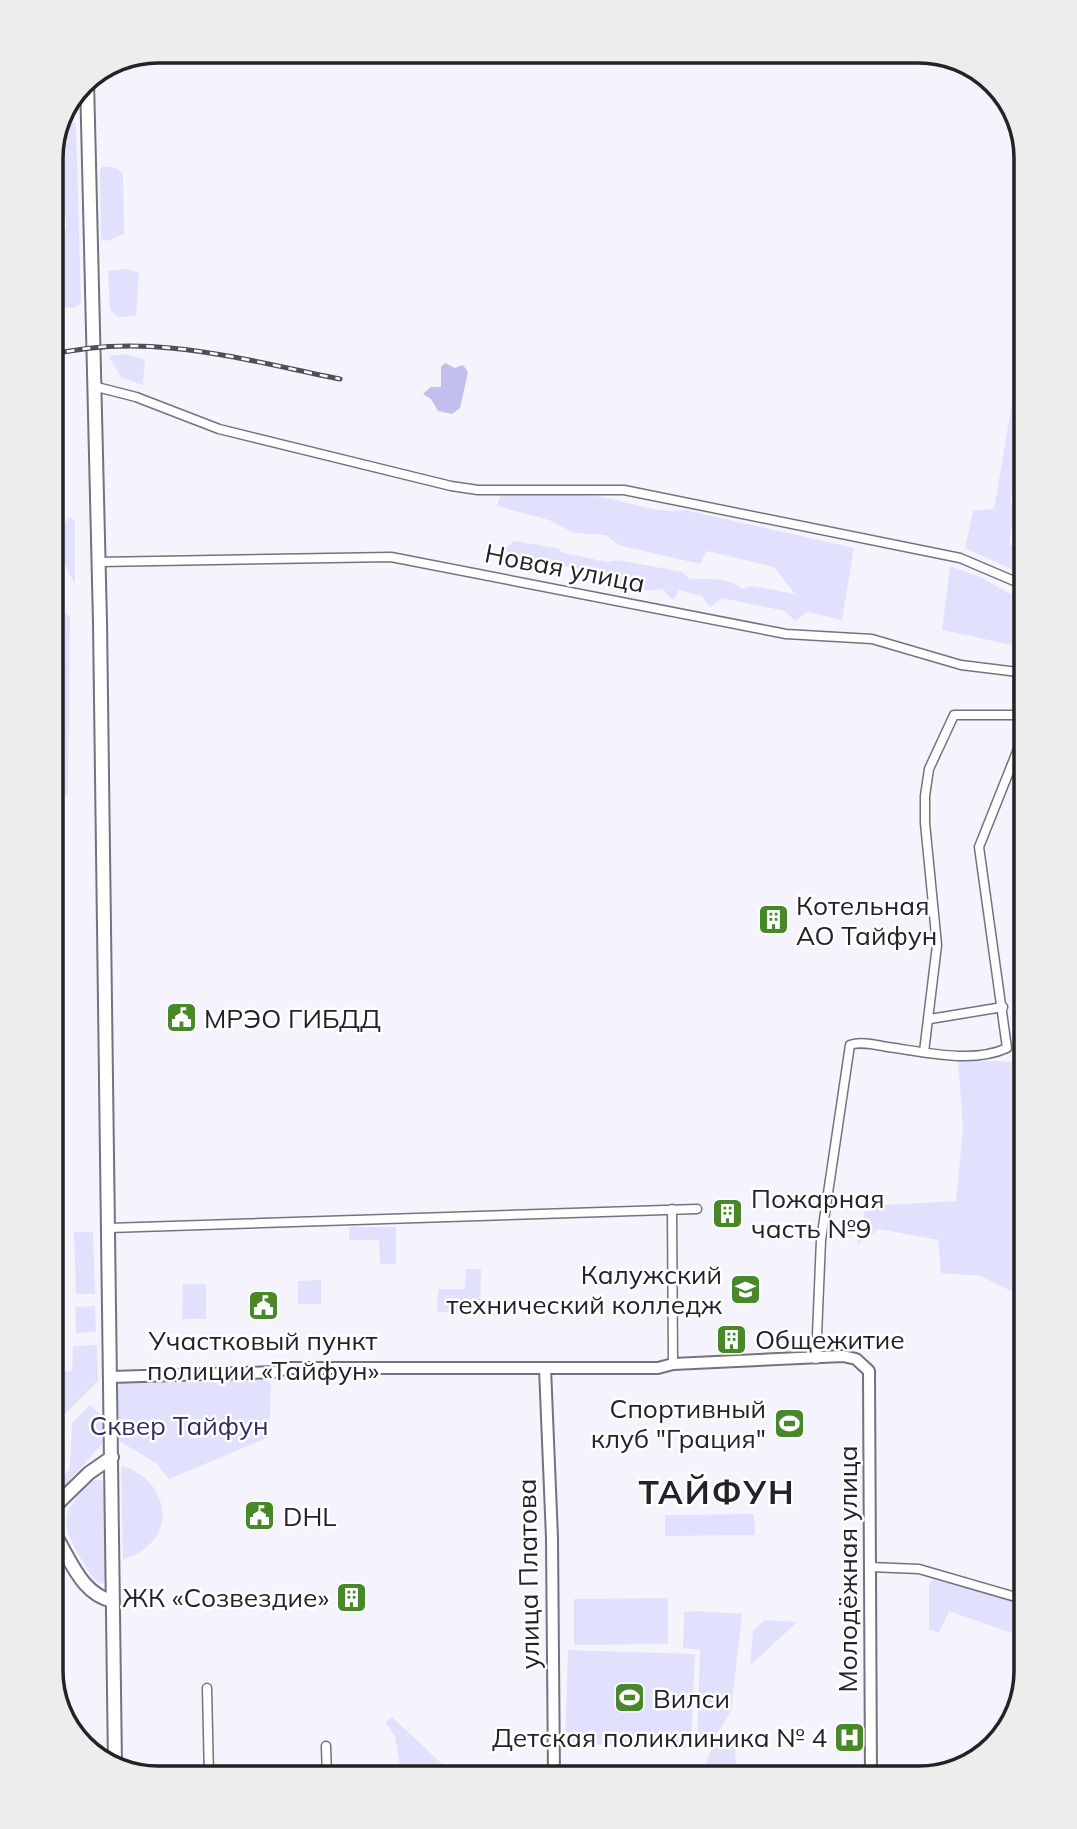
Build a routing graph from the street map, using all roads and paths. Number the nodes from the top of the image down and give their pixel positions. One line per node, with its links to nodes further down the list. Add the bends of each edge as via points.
1 (88, 94): 2 (main road)
2 (93, 386): 3 (main road); 4 (street, via 219,429 451,486 624,490 960,558)
3 (99, 562): 5 (street, Новая улица, via 391,557 786,634 872,639 961,665); 13 (main road)
4 (1014, 581)
5 (1014, 672)
6 (1014, 716): 9 (street, Новая улица, via 954,715 929,769 925,823 937,945)
7 (1014, 759): 8 (street, via 979,846)
8 (1003, 1007): 9 (street); 10 (street, via 1007,1048 993,1055)
9 (930, 1018): 10 (street, Новая улица)
10 (924, 1052): 14 (street, via 855,1043 847,1052 821,1240)
11 (672, 1209): 12 (street); 13 (street); 15 (street)
12 (697, 1209)
13 (108, 1228): 17 (main road)
14 (816, 1359): 15 (street); 23 (street, Молодёжная улица, via 843,1356 862,1362 869,1371)
15 (674, 1364): 16 (street, via 658,1368)
16 (545, 1368): 17 (street, via 287,1368); 31 (street, улица Платова)
17 (111, 1377): 18 (main road)
18 (111, 1457): 19 (main road); 25 (main road)
19 (75, 1490): 20 (main road); 21 (main road)
20 (63, 1500)
21 (63, 1507)
22 (63, 1547): 25 (main road, via 86,1585)
23 (870, 1566): 24 (street, via 919,1569); 32 (street, Молодёжная улица)
24 (1014, 1597)
25 (113, 1601): 28 (main road)
26 (206, 1688): 29 (street)
27 (326, 1746): 30 (street)
28 (115, 1755)
29 (209, 1766)
30 (327, 1766)
31 (554, 1766)
32 (872, 1766)

